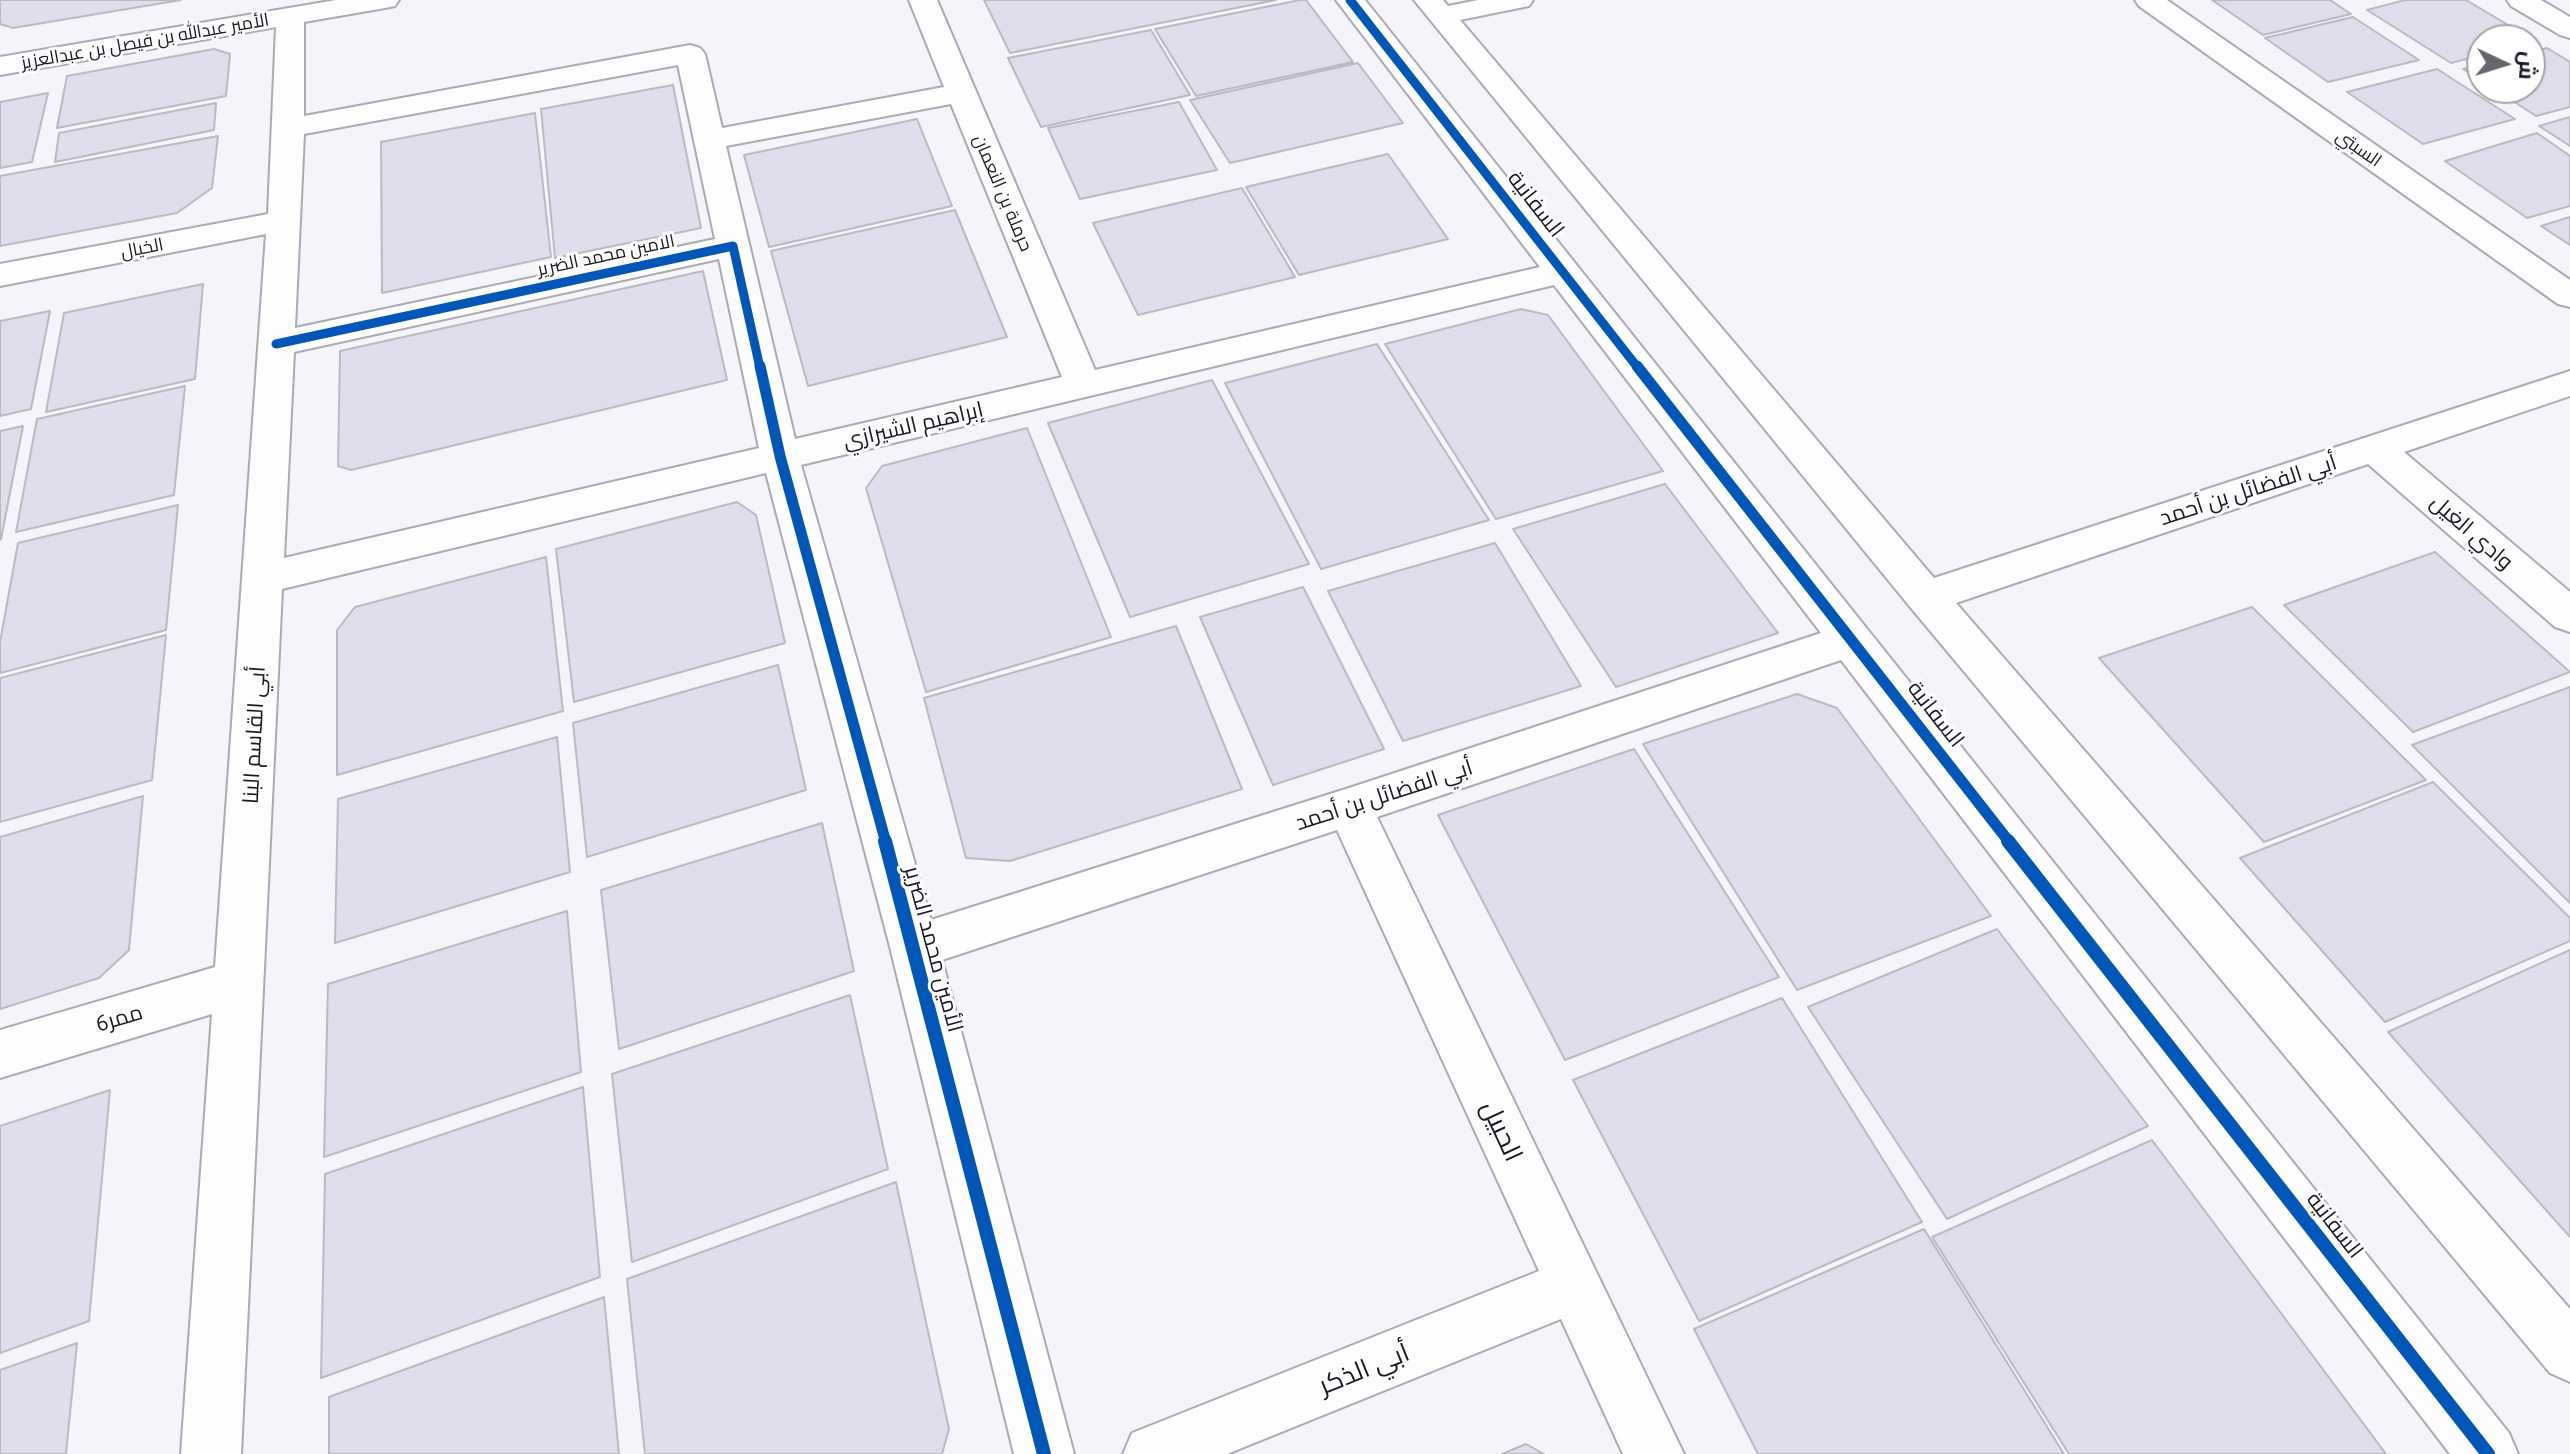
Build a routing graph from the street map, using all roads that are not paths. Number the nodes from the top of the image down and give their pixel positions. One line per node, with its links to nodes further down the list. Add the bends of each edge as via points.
1 (385, 0): 8 (street, الأمير عبدالله بن فيصل بن عبدالعزيز)
2 (923, 0): 11 (street, حرملة بن النعمان)
3 (1350, 0): 16 (street, السفانية)
4 (1519, 0): 7 (street)
5 (2149, 0): 18 (street, السبتي)
6 (2521, 0): 9 (street)
7 (1434, 8): 25 (street)
8 (290, 16): 10 (street, الأمير عبدالله بن فيصل بن عبدالعزيز); 12 (street, أبي القاسم البنا)
9 (2570, 29)
10 (0, 66)
11 (962, 93): 13 (street); 21 (street, حرملة بن النعمان)
12 (289, 128): 13 (street, via 690,54); 14 (street, أبي القاسم البنا)
13 (708, 140): 15 (street)
14 (284, 221): 17 (street, الخيال); 19 (street, أبي القاسم البنا)
15 (733, 246): 19 (street, الامين محمد الضرير); 23 (street)
16 (1563, 272): 21 (street, إبراهيم الشيرازي); 27 (street, السفانية)
17 (0, 275)
18 (2570, 296)
19 (276, 344): 24 (street, أبي القاسم البنا)
20 (2570, 383): 22 (street, أبي الفضائل بن أحمد)
21 (1083, 385): 23 (street, إبراهيم الشيرازي)
22 (2374, 448): 25 (street, أبي الفضائل بن أحمد); 26 (street, وادي الغيل)
23 (780, 456): 24 (street, إبراهيم الشيرازي); 29 (street, الأمين محمد الضرير)
24 (263, 578): 30 (street, أبي القاسم البنا)
25 (1926, 597): 33 (street)
26 (2570, 616)
27 (1853, 639): 28 (street, أبي الفضائل بن أحمد); 38 (street, السفانية)
28 (1349, 807): 29 (street, أبي الفضائل بن أحمد); 32 (street, الحبيل)
29 (914, 947): 35 (street, الأمين محمد الضرير)
30 (239, 983): 31 (street, ممر6); 34 (street, أبي القاسم البنا)
31 (0, 1054)
32 (1574, 1285): 36 (street, أبي الذكر); 37 (street, الحبيل)
33 (2570, 1353)
34 (211, 1454)
35 (1044, 1454)
36 (1153, 1454)
37 (1654, 1454)
38 (2488, 1454)

